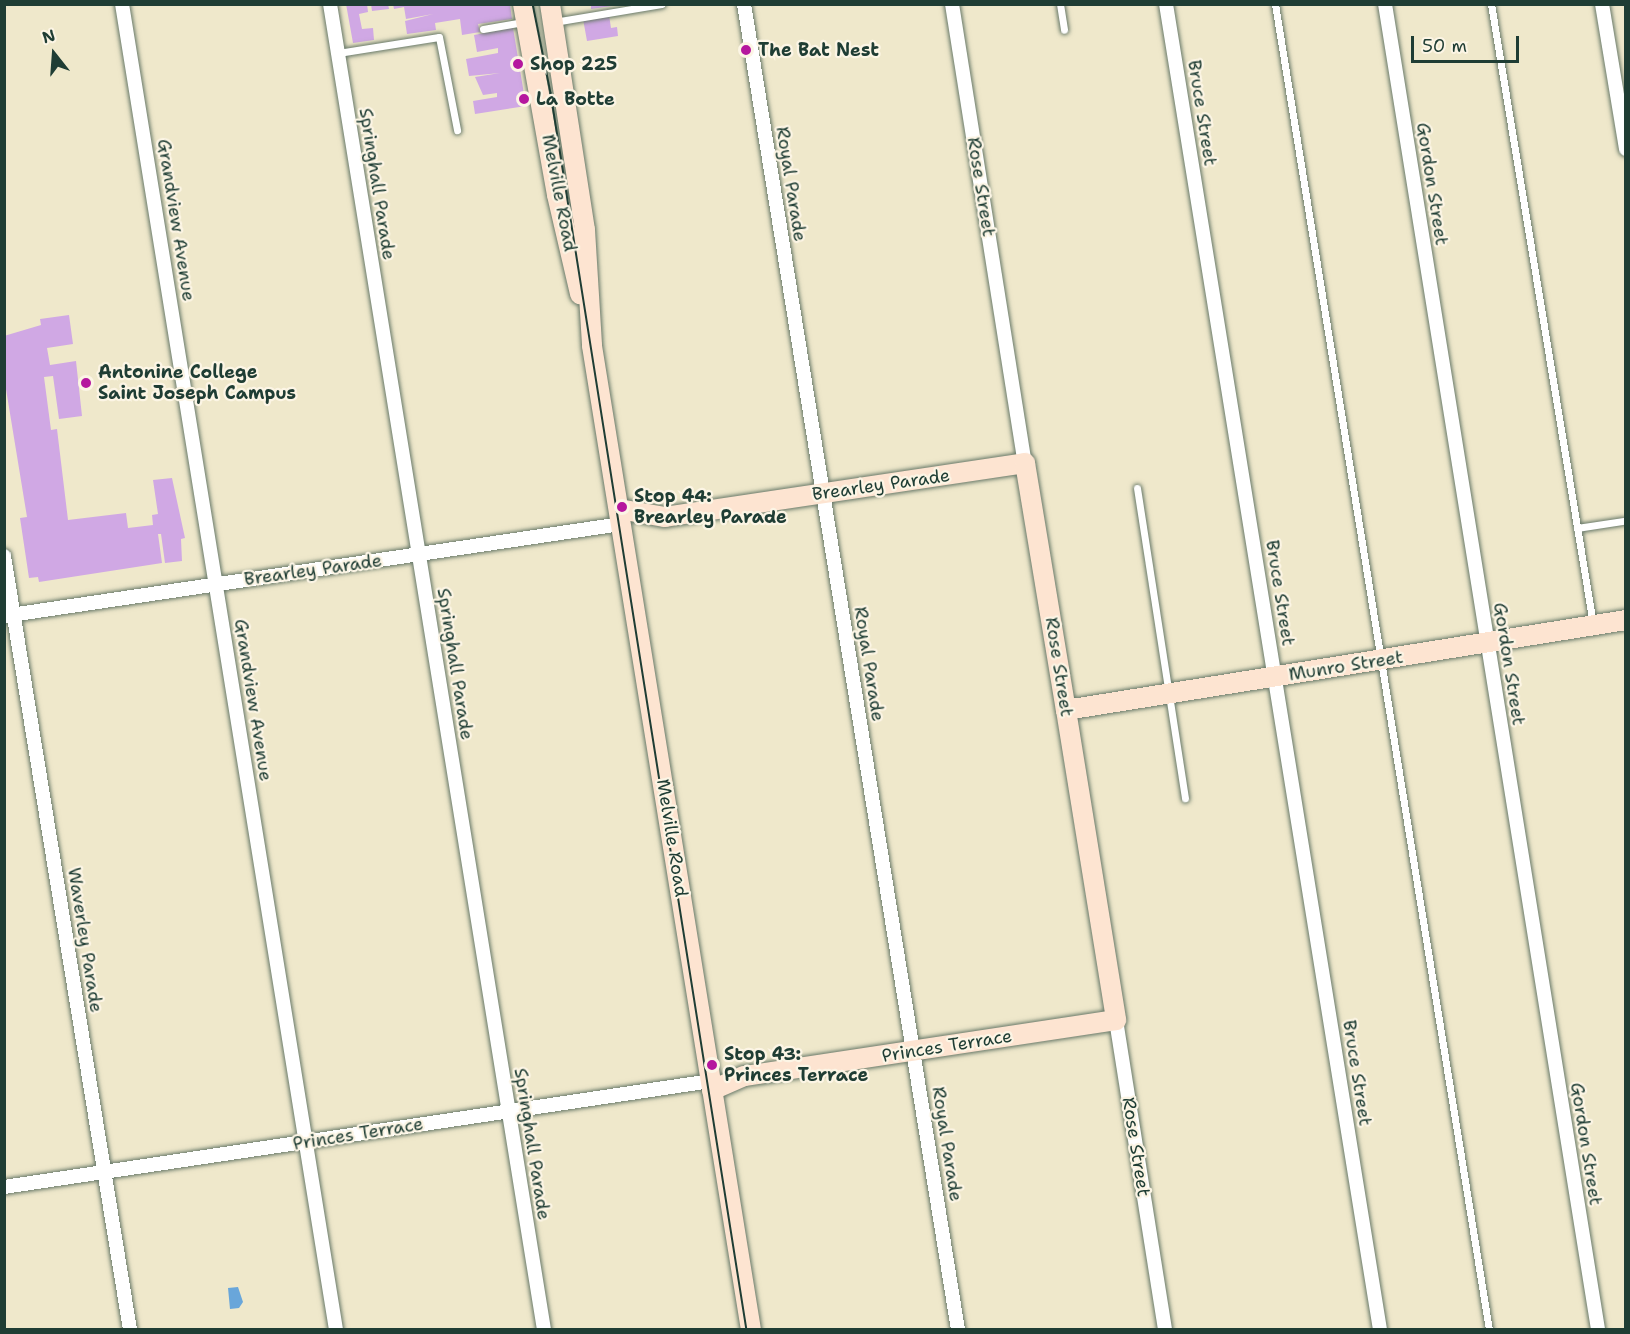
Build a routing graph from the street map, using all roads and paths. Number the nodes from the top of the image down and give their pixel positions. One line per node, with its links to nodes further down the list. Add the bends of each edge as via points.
1 (122, 4): 28 (street, Grandview Avenue)
2 (330, 4): 16 (street, Springhall Parade)
3 (661, 4): 13 (lane)
4 (744, 4): 22 (street, Royal Parade)
5 (952, 4): 20 (street, Rose Street)
6 (1060, 4): 15 (lane)
7 (1166, 4): 34 (street, Bruce Street)
8 (1275, 4): 33 (lane)
9 (1385, 4): 32 (street, Gordon Street)
10 (1491, 4): 25 (lane)
11 (1602, 4): 18 (street)
12 (524, 13): 14 (lane); 19 (street, Melville Road, via 556,195)
13 (551, 13): 19 (street, Melville Road, via 584,221)
14 (483, 28)
15 (1064, 30)
16 (338, 53): 17 (lane, via 439,37); 26 (street, Springhall Parade)
17 (457, 130)
18 (1626, 149)
19 (592, 346): 24 (street, Melville Road)
20 (1025, 463): 22 (street, Brearley Parade); 36 (street, Rose Street)
21 (1137, 488): 35 (lane)
22 (824, 494): 24 (street, Brearley Parade); 39 (street, Royal Parade)
23 (1623, 521): 25 (lane)
24 (621, 524): 26 (street, Brearley Parade); 40 (street, Melville Road)
25 (1577, 528): 31 (lane)
26 (419, 554): 28 (street, Brearley Parade); 41 (street, Springhall Parade)
27 (4, 556): 29 (street, Waverley Parade)
28 (217, 584): 29 (street, Brearley Parade); 42 (street, Grandview Avenue)
29 (9, 615): 43 (street, Waverley Parade)
30 (1626, 620): 31 (street, Munro Street)
31 (1593, 626): 32 (street, Munro Street)
32 (1487, 642): 33 (street, Munro Street); 53 (street, Gordon Street)
33 (1381, 660): 34 (street, Munro Street); 52 (lane)
34 (1275, 677): 35 (street, Munro Street); 51 (street, Bruce Street)
35 (1169, 694): 36 (street, Munro Street); 37 (lane)
36 (1066, 710): 38 (street, Rose Street)
37 (1185, 798)
38 (1116, 1020): 39 (street, Princes Terrace); 50 (street, Rose Street)
39 (913, 1051): 40 (street, Princes Terrace); 49 (street, Royal Parade)
40 (711, 1081): 41 (street, Princes Terrace); 48 (street, Melville Road)
41 (509, 1111): 42 (street, Princes Terrace); 47 (street, Springhall Parade)
42 (306, 1142): 43 (street, Princes Terrace); 46 (street, Grandview Avenue)
43 (104, 1172): 44 (street, Princes Terrace); 45 (street, Waverley Parade)
44 (4, 1187)
45 (130, 1329)
46 (336, 1329)
47 (544, 1329)
48 (751, 1329)
49 (958, 1329)
50 (1165, 1329)
51 (1380, 1329)
52 (1489, 1329)
53 (1598, 1329)

